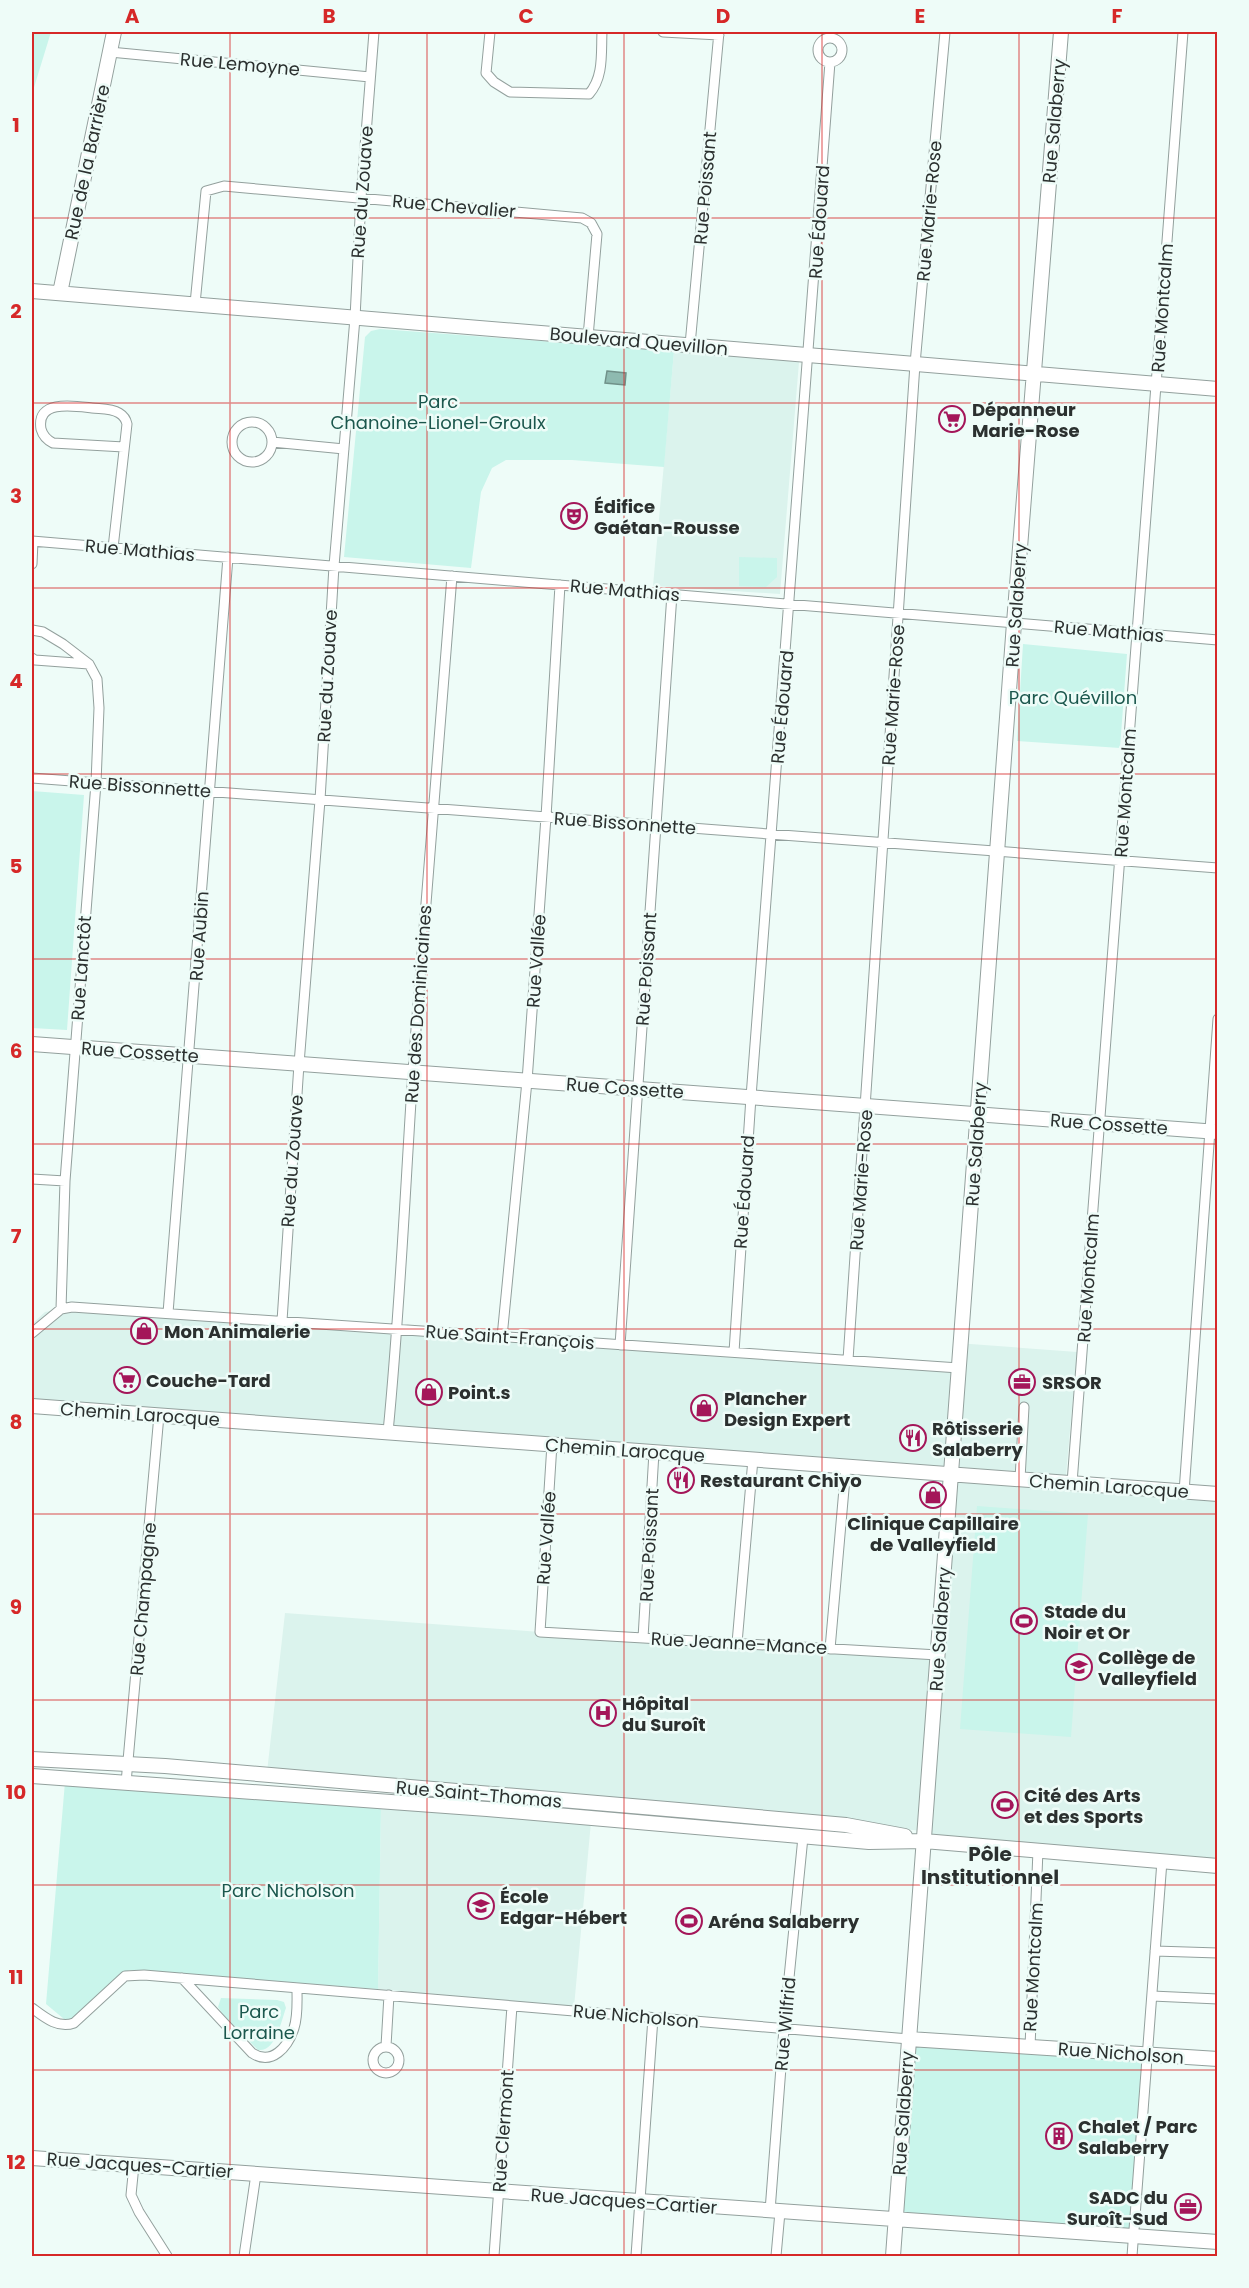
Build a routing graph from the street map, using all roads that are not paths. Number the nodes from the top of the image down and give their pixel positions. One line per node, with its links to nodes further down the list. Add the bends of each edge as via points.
1 (114, 32): 10 (street, Rue de la Barrière)
2 (374, 32): 12 (street, Rue du Zouave)
3 (489, 32): 4 (street, via 486,73 510,92 589,94 597,85 600,72)
4 (602, 32)
5 (663, 32): 9 (street)
6 (945, 32): 21 (street, Rue Marie-Rose)
7 (1061, 32): 22 (street, Rue Salaberry)
8 (1183, 32): 23 (street, Rue Montcalm)
9 (719, 33): 19 (street, Rue Poissant)
10 (110, 52): 12 (street, Rue Lemoyne); 15 (street, Rue de la Barrière)
11 (830, 62): 20 (street, Rue Édouard)
12 (370, 77): 13 (street, Rue du Zouave)
13 (361, 198): 16 (street, Rue Chevalier, via 224,186 206,191); 17 (street, Rue du Zouave); 18 (street, Rue Chevalier, via 582,218 591,223 597,234)
14 (32, 291): 15 (street, Boulevard Quevillon)
15 (60, 293): 16 (street, Boulevard Quevillon)
16 (195, 304): 17 (street, Boulevard Quevillon)
17 (355, 318): 18 (street, Boulevard Quevillon); 27 (street, Rue du Zouave)
18 (588, 337): 19 (street, Boulevard Quevillon)
19 (690, 345): 20 (street, Boulevard Quevillon)
20 (809, 355): 21 (street, Boulevard Quevillon); 36 (street, Rue Édouard)
21 (915, 364): 22 (street, Boulevard Quevillon); 37 (street, Rue Marie-Rose)
22 (1033, 374): 23 (street, Boulevard Quevillon); 38 (street, Rue Salaberry)
23 (1156, 384): 24 (street, Boulevard Quevillon); 40 (street, Rue Montcalm)
24 (1218, 389)
25 (273, 442): 25 (street, via 267,429 255,422 242,424 231,442 240,459 252,463 264,459); 27 (street)
26 (124, 447): 26 (street, via 127,424 113,410 56,406 42,419 43,434 53,443); 29 (street)
27 (344, 449): 32 (street, Rue du Zouave)
28 (32, 541): 29 (street, Rue Mathias); 31 (street)
29 (113, 548): 30 (street, Rue Mathias)
30 (228, 558): 32 (street, Rue Mathias); 46 (street, Rue Aubin)
31 (32, 564)
32 (334, 566): 33 (street, Rue Mathias); 47 (street, Rue du Zouave)
33 (452, 576): 34 (street, Rue Mathias); 48 (street, Rue des Dominicaines)
34 (560, 585): 35 (street, Rue Mathias); 49 (street, Rue Vallée)
35 (672, 594): 36 (street, Rue Mathias); 50 (street, Rue Poissant)
36 (790, 604): 37 (street, Rue Mathias); 51 (street, Rue Édouard)
37 (898, 613): 38 (street, Rue Mathias); 52 (street, Rue Marie-Rose)
38 (1014, 623): 40 (street, Rue Mathias); 53 (street, Rue Salaberry)
39 (32, 630): 43 (street, via 63,644)
40 (1137, 633): 41 (street, Rue Mathias); 54 (street, Rue Montcalm)
41 (1218, 640)
42 (32, 658): 43 (street)
43 (89, 664): 45 (street, Rue Lanctôt, via 97,680 99,708)
44 (32, 778): 45 (street, Rue Bissonnette)
45 (96, 783): 46 (street, Rue Bissonnette); 58 (street, Rue Lanctôt)
46 (210, 792): 47 (street, Rue Bissonnette); 59 (street, Rue Aubin)
47 (320, 800): 48 (street, Rue Bissonnette); 60 (street, Rue du Zouave)
48 (432, 808): 49 (street, Rue Bissonnette); 61 (street, Rue des Dominicaines)
49 (546, 817): 50 (street, Rue Bissonnette); 62 (street, Rue Vallée)
50 (657, 825): 51 (street, Rue Bissonnette); 63 (street, Rue Poissant)
51 (771, 834): 52 (street, Rue Bissonnette); 64 (street, Rue Édouard)
52 (884, 843): 53 (street, Rue Bissonnette); 65 (street, Rue Marie-Rose)
53 (999, 851): 54 (street, Rue Bissonnette); 66 (street, Rue Salaberry)
54 (1120, 860): 55 (street, Rue Bissonnette); 67 (street, Rue Montcalm)
55 (1218, 868)
56 (1218, 1020): 68 (street)
57 (32, 1044): 58 (street, Rue Cossette)
58 (75, 1047): 59 (street, Rue Cossette); 70 (street, Rue Lanctôt)
59 (190, 1056): 60 (street, Rue Cossette); 72 (street, Rue Aubin)
60 (298, 1064): 61 (street, Rue Cossette); 73 (street, Rue du Zouave)
61 (413, 1072): 62 (street, Rue Cossette); 74 (street, Rue des Dominicaines)
62 (527, 1081): 63 (street, Rue Cossette); 76 (street, Rue Vallée)
63 (637, 1089): 64 (street, Rue Cossette); 77 (street, Rue Poissant)
64 (751, 1097): 65 (street, Rue Cossette); 78 (street, Rue Édouard)
65 (867, 1106): 66 (street, Rue Cossette); 79 (street, Rue Marie-Rose)
66 (979, 1114): 67 (street, Rue Cossette); 80 (street, Rue Salaberry)
67 (1100, 1123): 68 (street, Rue Cossette); 91 (street, Rue Montcalm)
68 (1214, 1131): 92 (street)
69 (32, 1179): 70 (street)
70 (65, 1181): 71 (street, Rue Lanctôt)
71 (60, 1309): 72 (street, Rue Saint-François); 75 (street)
72 (168, 1313): 73 (street, Rue Saint-François)
73 (282, 1322): 74 (street, Rue Saint-François)
74 (398, 1330): 76 (street, Rue Saint-François); 84 (street, Rue des Dominicaines)
75 (32, 1332)
76 (502, 1337): 77 (street, Rue Saint-François)
77 (620, 1345): 78 (street, Rue Saint-François)
78 (734, 1352): 79 (street, Rue Saint-François)
79 (848, 1360): 80 (street, Rue Saint-François)
80 (959, 1368): 89 (street, Rue Salaberry)
81 (32, 1406): 83 (street, Chemin Larocque)
82 (1024, 1407): 90 (street)
83 (159, 1415): 84 (street, Chemin Larocque); 100 (street, Rue Champagne)
84 (388, 1432): 85 (street, Chemin Larocque)
85 (552, 1444): 86 (street, Chemin Larocque); 94 (street, Rue Vallée)
86 (654, 1452): 87 (street, Chemin Larocque); 95 (street, Rue Poissant)
87 (753, 1459): 88 (street, Chemin Larocque); 96 (street)
88 (846, 1466): 89 (street, Chemin Larocque); 97 (street)
89 (952, 1474): 90 (street, Chemin Larocque); 98 (street, Rue Salaberry)
90 (1020, 1479): 91 (street, Chemin Larocque)
91 (1072, 1483): 92 (street, Chemin Larocque)
92 (1184, 1492): 93 (street, Chemin Larocque)
93 (1218, 1494)
94 (540, 1632): 95 (street, Rue Jeanne-Mance)
95 (643, 1638): 96 (street, Rue Jeanne-Mance)
96 (737, 1643): 97 (street, Rue Jeanne-Mance)
97 (830, 1649): 98 (street, Rue Jeanne-Mance)
98 (938, 1655): 106 (street, Rue Salaberry)
99 (32, 1759): 100 (street, Rue Saint-Thomas)
100 (128, 1766): 102 (street, Rue Champagne); 103 (street, Rue Saint-Thomas)
101 (32, 1776): 102 (street, Rue Saint-Thomas)
102 (126, 1783): 104 (street, Rue Saint-Thomas)
103 (382, 1786): 104 (street); 106 (street, Rue Saint-Thomas, via 846,1825)
104 (380, 1802): 105 (street, Rue Saint-Thomas)
105 (803, 1837): 106 (street, Rue Saint-Thomas, via 869,1842); 120 (street, Rue Wilfrid)
106 (924, 1840): 107 (street, Rue Saint-Thomas); 121 (street, Rue Salaberry)
107 (1038, 1850): 108 (street, Rue Saint-Thomas); 123 (street, Rue Montcalm)
108 (1162, 1861): 109 (street, Rue Saint-Thomas); 110 (street)
109 (1218, 1866)
110 (1155, 1951): 111 (street); 115 (street)
111 (1218, 1953)
112 (182, 1978): 113 (street, Rue Nicholson); 113 (street, via 261,2058 279,2052 288,2040 294,2027); 118 (street, Rue Nicholson, via 125,1976 67,2025 56,2023)
113 (297, 1989): 114 (street, Rue Nicholson)
114 (389, 1995): 117 (street, Rue Nicholson); 122 (street)
115 (1152, 1996): 116 (street); 124 (street)
116 (1218, 1999)
117 (512, 2006): 119 (street, Rue Nicholson); 129 (street, Rue Clermont)
118 (32, 2008)
119 (652, 2018): 120 (street, Rue Nicholson); 130 (street)
120 (784, 2028): 121 (street, Rue Nicholson); 131 (street, Rue Wilfrid)
121 (909, 2039): 123 (street, Rue Nicholson); 132 (street, Rue Salaberry)
122 (386, 2046)
123 (1030, 2047): 124 (street, Rue Nicholson)
124 (1148, 2055): 125 (street, Rue Nicholson); 133 (street)
125 (1218, 2059)
126 (32, 2158): 127 (street, Rue Jacques-Cartier)
127 (134, 2165): 128 (street, Rue Jacques-Cartier); 135 (street, via 131,2195)
128 (256, 2174): 129 (street, Rue Jacques-Cartier); 136 (street)
129 (498, 2192): 130 (street, Rue Jacques-Cartier); 137 (street, Rue Clermont)
130 (639, 2202): 131 (street, Rue Jacques-Cartier); 138 (street)
131 (775, 2211): 132 (street, Rue Jacques-Cartier); 139 (street, Rue Wilfrid)
132 (895, 2220): 133 (street, Rue Jacques-Cartier); 140 (street, Rue Salaberry)
133 (1134, 2236): 134 (street, Rue Jacques-Cartier); 141 (street)
134 (1218, 2242)
135 (167, 2256)
136 (244, 2256)
137 (494, 2256)
138 (636, 2256)
139 (777, 2256)
140 (892, 2256)
141 (1132, 2256)

